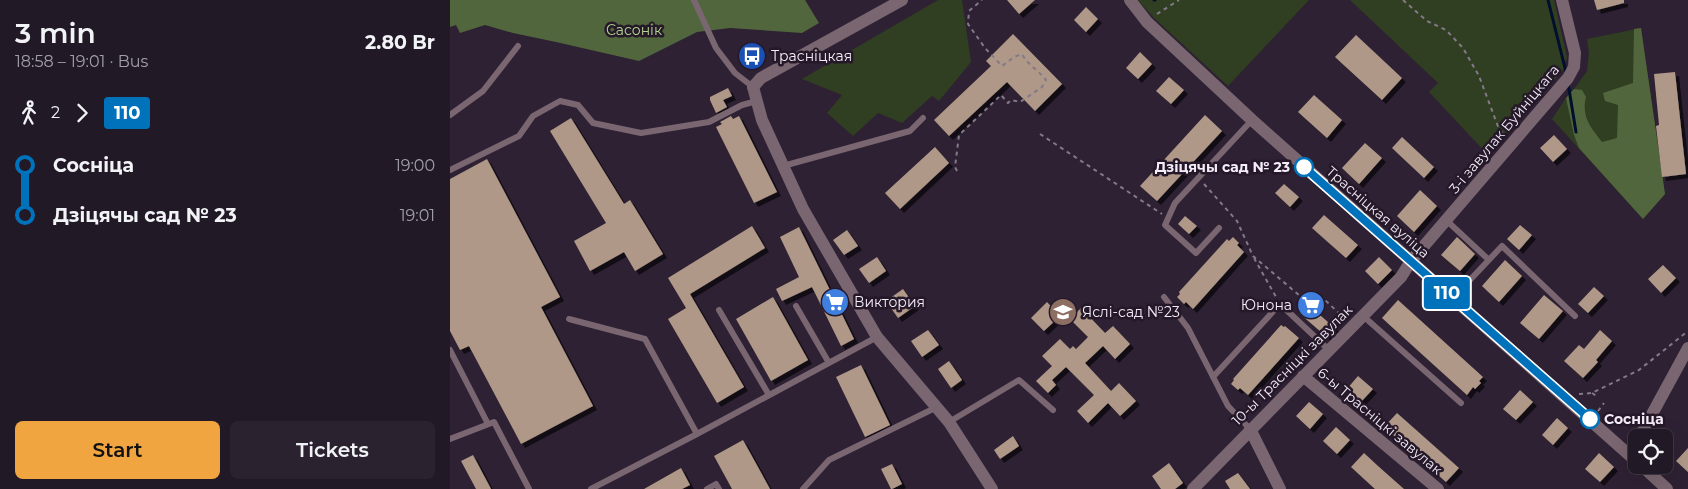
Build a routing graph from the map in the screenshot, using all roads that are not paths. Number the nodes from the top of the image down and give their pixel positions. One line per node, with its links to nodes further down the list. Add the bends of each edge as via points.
1 (694, 0): 6 (lane, via 716,48 735,73)
2 (902, 0): 6 (street, via 761,78)
3 (1130, 0): 10 (street, Трасніцкая вуліца, via 1147,22)
4 (1562, 0): 13 (street, 3-і завулак Буйніцкага, via 1575,53 1574,66 1568,78)
5 (518, 46): 8 (lane, via 483,91)
6 (753, 88): 7 (street)
7 (757, 101): 11 (street); 12 (lane, via 709,122 641,133 593,123 578,105 560,101 532,116 519,136)
8 (450, 115)
9 (923, 118): 11 (lane, via 910,131)
10 (1252, 120): 14 (lane, via 1175,203 1165,225 1196,253); 16 (street, Трасніцкая вуліца)
11 (782, 167): 24 (street)
12 (450, 170)
13 (1446, 220): 15 (lane); 16 (street, 3-і завулак Буйніцкага)
14 (1219, 228)
15 (1489, 260): 18 (lane); 22 (lane, via 1502,246)
16 (1411, 261): 18 (street, Трасніцкая вуліца); 21 (street, 10-ы Трасніцкі завулак, via 1401,277)
17 (1164, 297): 30 (lane, via 1188,328)
18 (1453, 298): 41 (street, Трасніцкая вуліца)
19 (796, 306): 28 (lane)
20 (719, 310): 31 (lane)
21 (1362, 315): 27 (street, 10-ы Трасніцкі завулак); 32 (lane)
22 (1575, 316)
23 (569, 319): 39 (lane, via 645,339)
24 (877, 337): 28 (lane); 33 (street)
25 (1688, 348): 38 (street)
26 (450, 350): 36 (lane)
27 (1329, 350): 29 (street, 10-ы Трасніцкі завулак); 30 (lane, via 1280,304)
28 (829, 363): 31 (lane)
29 (1303, 376): 37 (street, 10-ы Трасніцкі завулак); 51 (street, 6-ы Трасніцкі завулак)
30 (1213, 377): 37 (lane, via 1228,406)
31 (769, 395): 39 (lane)
32 (1461, 403)
33 (937, 408): 35 (street); 47 (lane, via 829,460)
34 (1054, 410): 35 (lane, via 1019,380)
35 (949, 422): 48 (street)
36 (488, 424): 40 (lane); 43 (lane, via 494,422)
37 (1250, 429): 49 (street, 10-ы Трасніцкі завулак); 50 (street)
38 (1644, 429)
39 (697, 434): 44 (lane)
40 (450, 439)
41 (1628, 448)
42 (1651, 474): 52 (street)
43 (530, 489)
44 (591, 489)
45 (707, 489): 46 (lane, via 716,484)
46 (719, 489)
47 (803, 489)
48 (992, 489)
49 (1193, 489)
50 (1280, 489)
51 (1438, 489)
52 (1667, 489)

